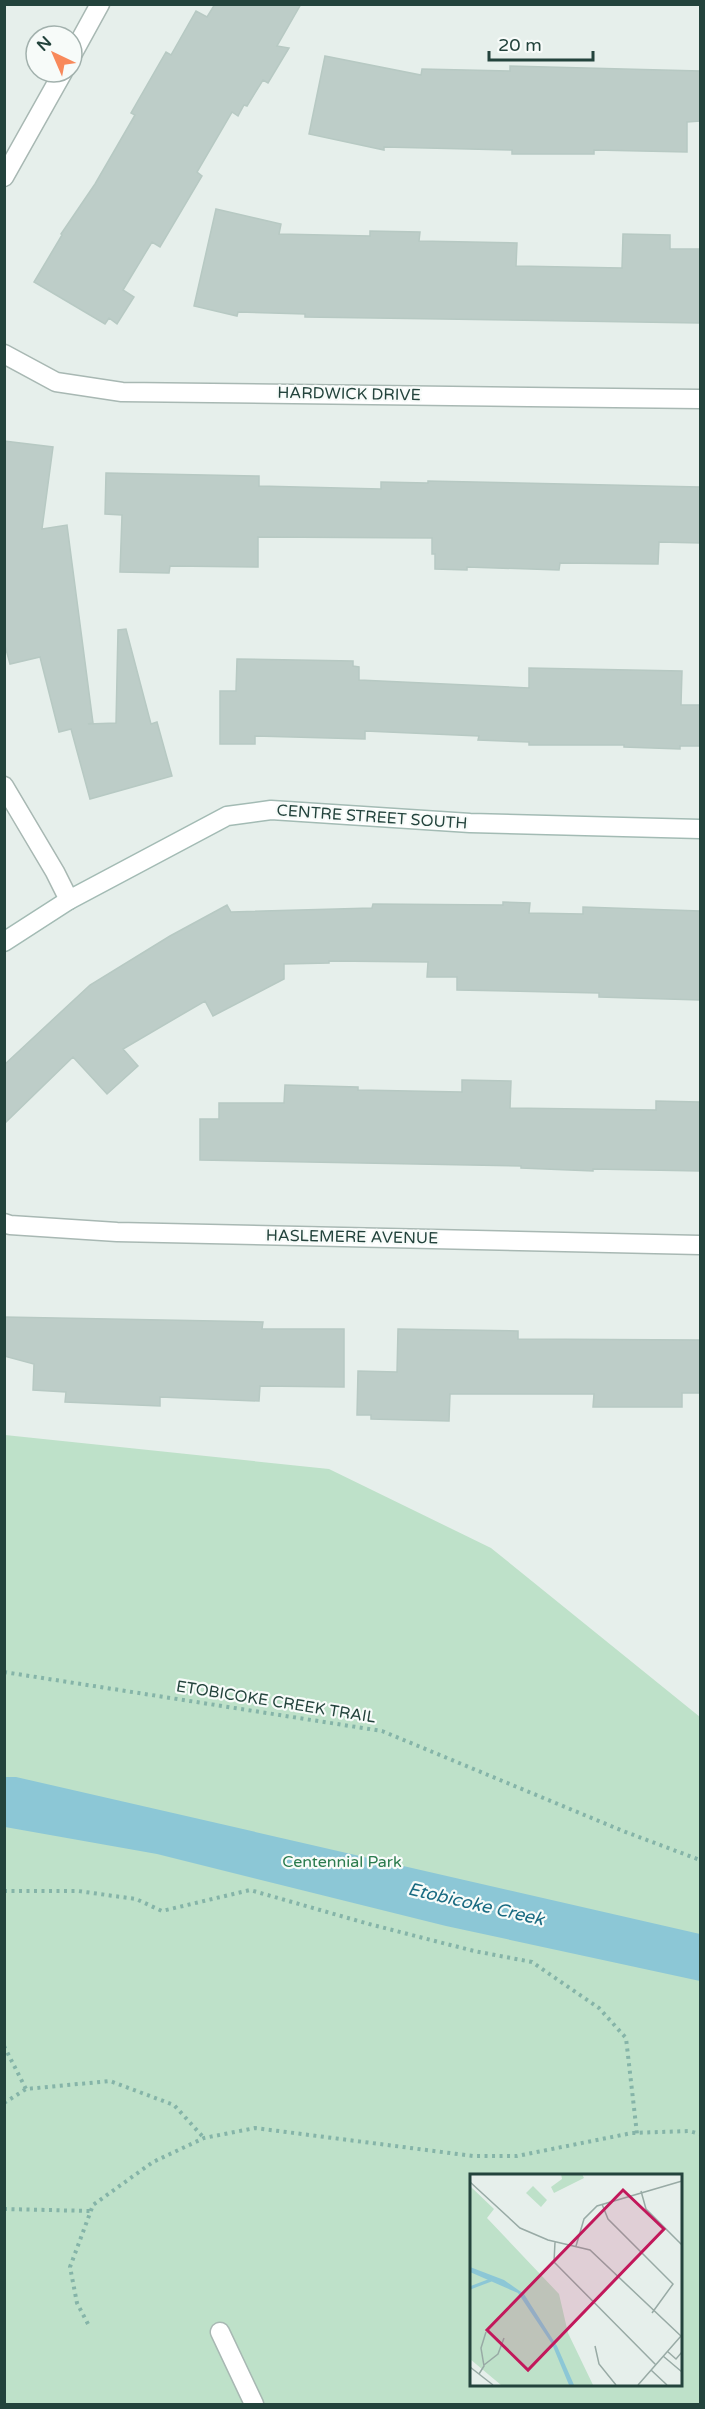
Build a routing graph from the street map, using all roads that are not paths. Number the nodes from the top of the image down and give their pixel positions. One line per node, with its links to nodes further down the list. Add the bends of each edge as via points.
1 (100, 4): 2 (street)
2 (84, 33)
3 (56, 84): 4 (street)
4 (4, 177)
5 (4, 354): 6 (street, HARDWICK DRIVE, via 56,382 122,392)
6 (700, 399)
7 (4, 786): 9 (street)
8 (700, 829): 9 (street, CENTRE STREET SOUTH, via 470,823 271,810 227,816)
9 (69, 900): 10 (street, CENTRE STREET SOUTH)
10 (4, 942)
11 (4, 1223): 12 (street, HASLEMERE AVENUE, via 117,1232)
12 (700, 1245)
13 (220, 2332): 14 (street)
14 (254, 2404)

